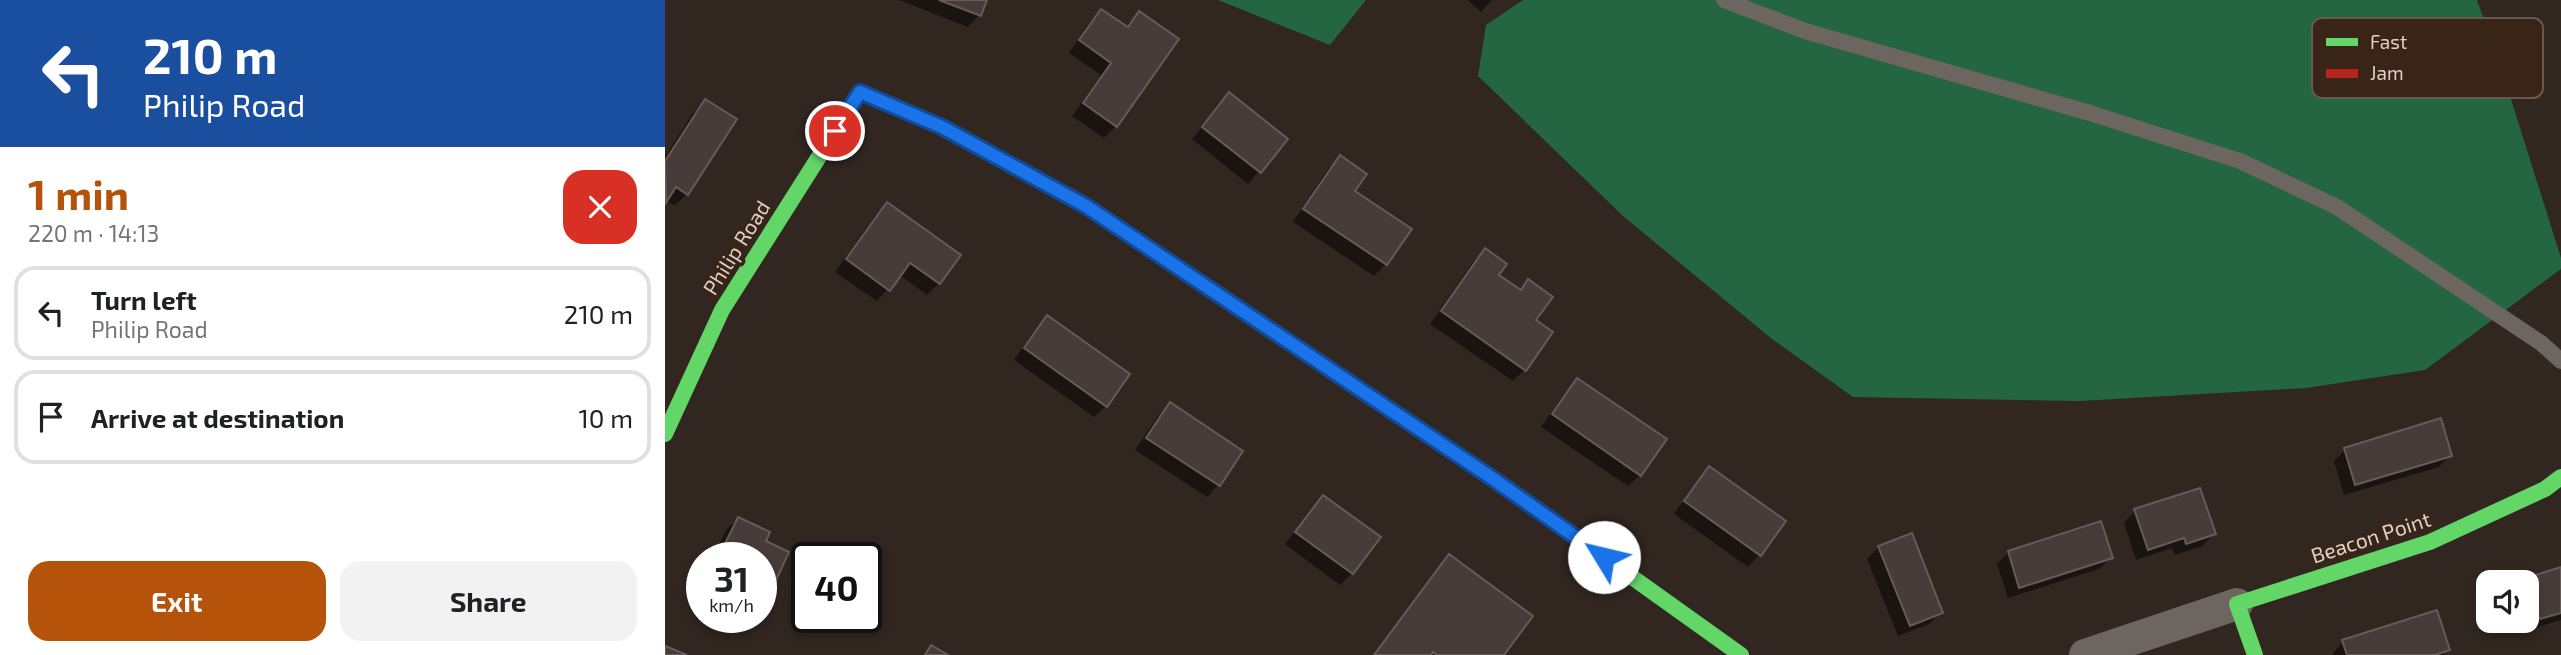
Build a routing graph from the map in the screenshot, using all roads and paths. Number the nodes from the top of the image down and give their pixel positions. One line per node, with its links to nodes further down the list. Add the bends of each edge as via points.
1 (1724, 0): 2 (lane, via 1805,31 2240,161 2337,206)
2 (2561, 361)
3 (665, 433): 6 (street, Philip Road, via 722,310 860,92 942,127 1086,206 1501,484)
4 (2561, 477): 5 (street, Beacon Point, via 2545,489 2430,542)
5 (2237, 604): 7 (street); 8 (street)
6 (1741, 655)
7 (2085, 655)
8 (2255, 655)

